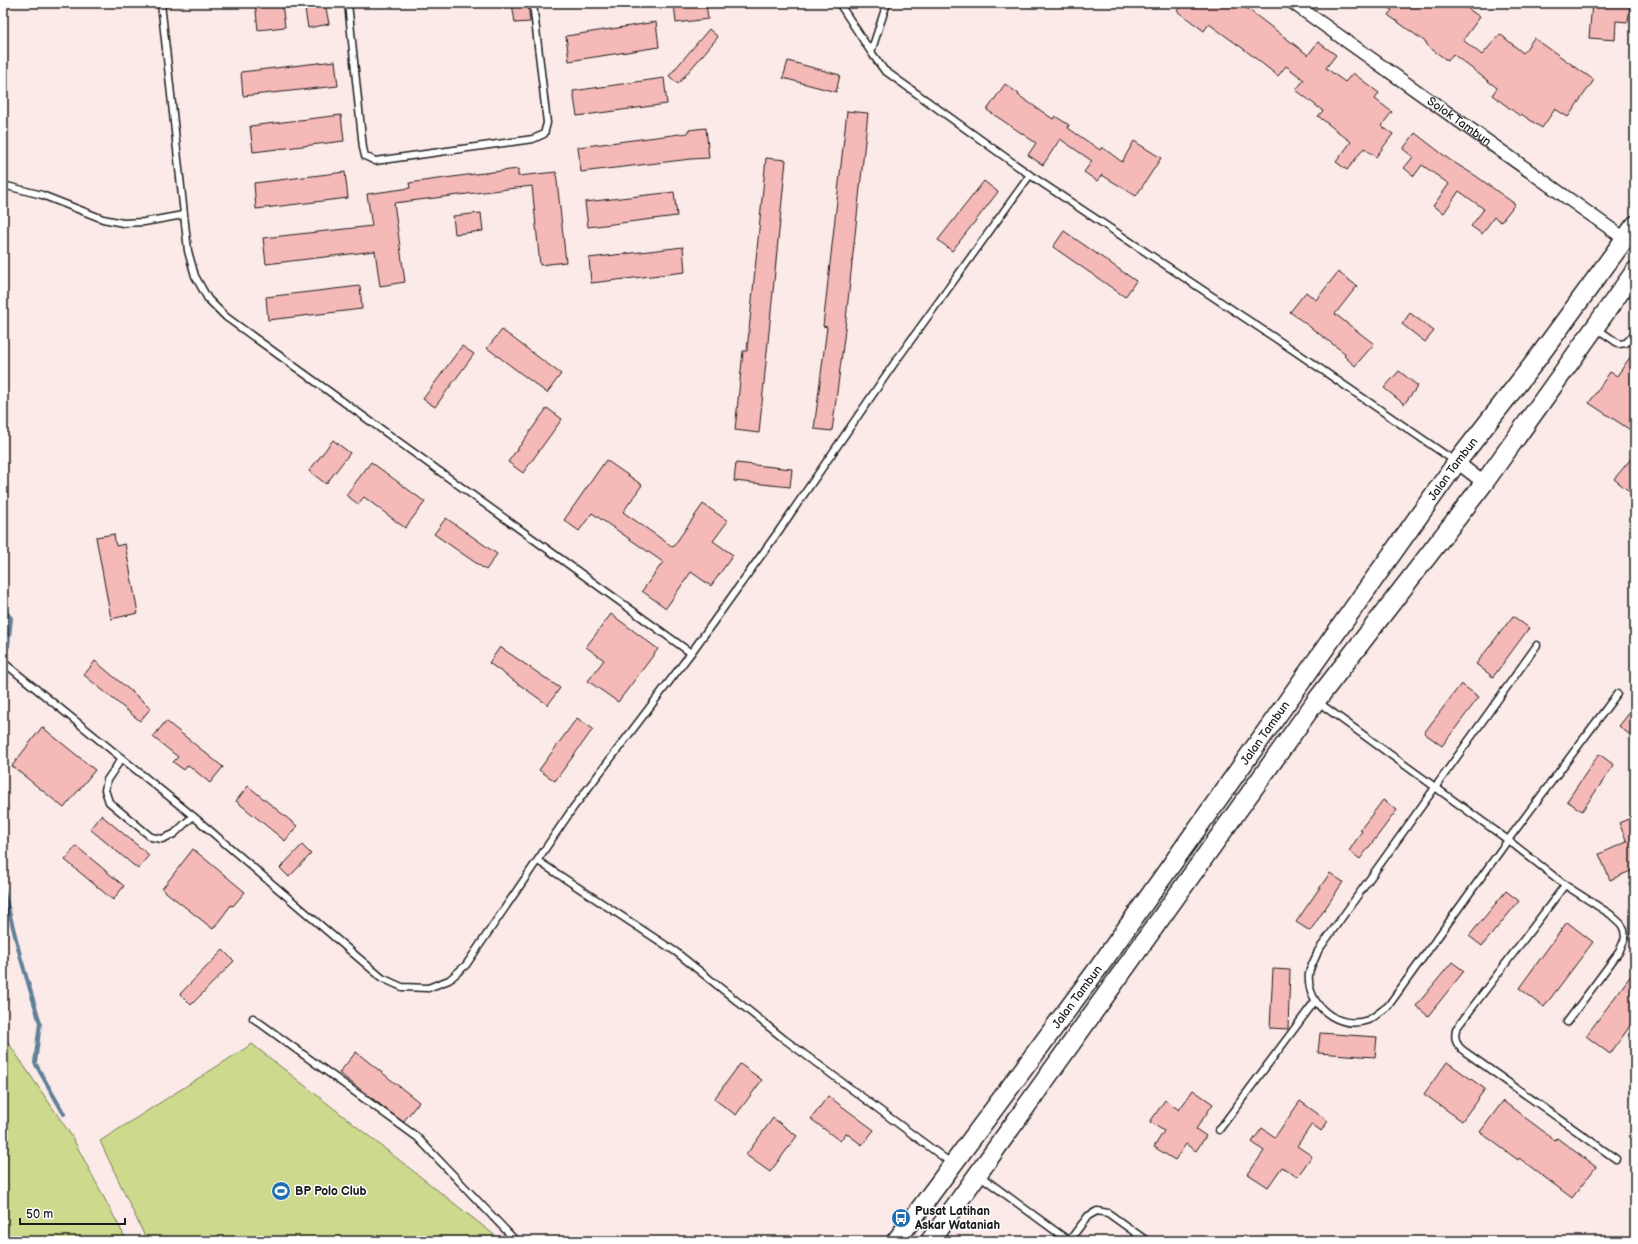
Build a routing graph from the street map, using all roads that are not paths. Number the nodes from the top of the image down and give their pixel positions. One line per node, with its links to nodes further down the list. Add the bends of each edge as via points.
1 (161, 3): 10 (lane)
2 (348, 3): 3 (lane, via 363,148 365,156 374,161 533,140 544,134 547,123)
3 (533, 3)
4 (839, 3): 7 (lane)
5 (887, 3): 7 (lane)
6 (1293, 3): 11 (street, Solok Tambun)
7 (871, 52): 8 (lane, via 884,70)
8 (1030, 175): 15 (lane); 18 (lane)
9 (3, 185): 10 (lane, via 42,195 103,219 123,223)
10 (184, 215): 18 (lane, via 188,251 195,276 208,299 226,317)
11 (1630, 232): 15 (main road, Jalan Tambun, via 1534,364)
12 (1635, 272): 13 (main road, Jalan Tambun)
13 (1595, 327): 14 (lane, via 1619,344 1626,343); 16 (main road, Jalan Tambun)
14 (1635, 333)
15 (1457, 462): 16 (street); 33 (main road, Jalan Tambun, via 1104,961)
16 (1484, 483): 21 (main road, Jalan Tambun)
17 (1537, 645): 23 (lane)
18 (691, 653): 26 (lane, via 573,808)
19 (3, 662): 22 (lane)
20 (1617, 694): 25 (lane)
21 (1316, 701): 23 (lane); 34 (main road, Jalan Tambun)
22 (122, 758): 24 (lane); 24 (lane, via 107,780 105,790 109,802 151,837 162,839 174,834)
23 (1436, 788): 25 (lane); 28 (lane, via 1318,951 1309,973 1310,988)
24 (193, 816): 26 (lane, via 382,978 402,987 428,988 449,980 466,965)
25 (1508, 840): 27 (lane); 28 (lane, via 1388,1006 1368,1020 1352,1023 1327,1014)
26 (538, 861): 33 (lane, via 676,952 784,1039)
27 (1565, 885): 30 (lane, via 1610,914 1621,924 1625,938 1620,952); 32 (lane, via 1456,1029 1456,1042 1464,1051)
28 (1315, 1001): 31 (lane)
29 (253, 1018): 36 (lane, via 417,1137)
30 (1567, 1022)
31 (1219, 1130)
32 (1616, 1159)
33 (953, 1164): 35 (main road, Jalan Tambun)
34 (978, 1174): 39 (main road, Jalan Tambun); 40 (lane, via 1069,1241 1088,1216 1097,1211 1108,1213)
35 (908, 1224): 37 (main road, Jalan Tambun); 38 (main road)
36 (516, 1241)
37 (896, 1241)
38 (902, 1241)
39 (930, 1241)
40 (1147, 1241)

